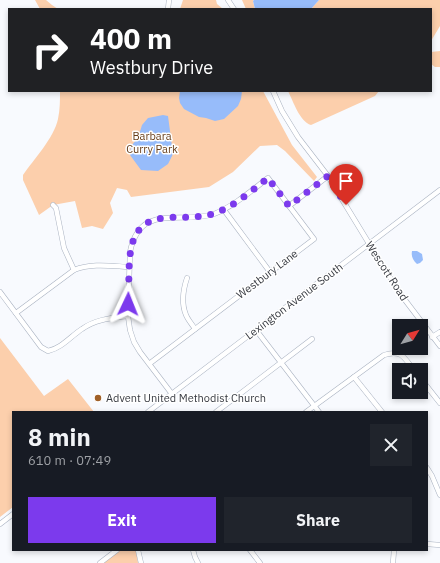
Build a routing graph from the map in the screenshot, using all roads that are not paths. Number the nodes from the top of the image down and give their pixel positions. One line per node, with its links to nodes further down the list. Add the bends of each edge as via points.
1 (273, 92): 2 (street, Wescott Road, via 298,137)
2 (328, 176): 5 (street); 7 (street, Wescott Road)
3 (440, 190): 7 (street, Lexington Avenue South)
4 (53, 205): 9 (street, via 56,208 64,248)
5 (289, 206): 6 (street, via 268,178); 10 (street, Westbury Lane, via 314,239)
6 (224, 210): 8 (street, via 202,216 152,221 144,226 132,241); 10 (street)
7 (369, 244): 16 (street, Lexington Avenue South); 18 (street, Wescott Road, via 393,283)
8 (129, 267): 9 (street, via 91,265); 14 (street)
9 (74, 270): 13 (street)
10 (270, 272): 15 (street, Westbury Lane)
11 (187, 278): 15 (street, via 183,289 183,301 186,316)
12 (0, 292): 13 (street)
13 (16, 313): 14 (street, via 41,347 48,351 56,349 93,323)
14 (128, 316): 23 (street, via 134,342)
15 (195, 329): 23 (street, Westbury Lane)
16 (256, 330): 21 (street); 26 (street, Lexington Avenue South)
17 (440, 332): 18 (street)
18 (432, 336): 20 (street, Wescott Road)
19 (312, 339): 21 (street)
20 (440, 346)
21 (281, 363): 28 (street); 30 (street)
22 (409, 363): 24 (street, via 399,353 393,352 384,355)
23 (148, 364): 26 (street)
24 (354, 377): 28 (street); 33 (street)
25 (428, 388): 27 (street)
26 (172, 394): 29 (street, Lexington Avenue South)
27 (440, 403)
28 (314, 406): 31 (street); 32 (street)
29 (149, 411)
30 (217, 411)
31 (307, 411)
32 (318, 411)
33 (381, 411)
34 (428, 470): 35 (street)
35 (440, 495)
36 (12, 515): 37 (street)
37 (0, 524)
38 (428, 544): 39 (street)
39 (440, 546)
40 (116, 551): 45 (street)
41 (138, 551): 46 (street)
42 (193, 551): 47 (street)
43 (251, 551): 48 (street)
44 (394, 551): 49 (street)
45 (100, 563)
46 (141, 563)
47 (198, 563)
48 (260, 563)
49 (393, 563)

